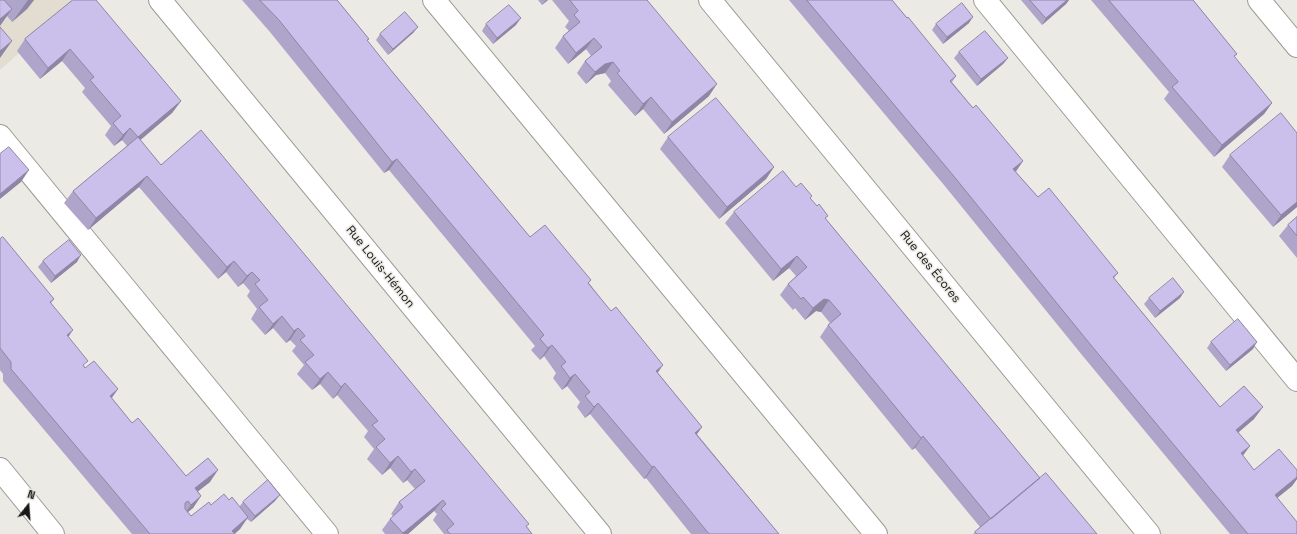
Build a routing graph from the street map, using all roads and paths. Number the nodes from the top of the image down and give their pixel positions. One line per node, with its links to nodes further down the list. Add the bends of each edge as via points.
1 (160, 0): 12 (street, Rue Louis-Hémon)
2 (434, 0): 13 (street)
3 (710, 0): 14 (street, Rue des Écores)
4 (985, 0): 8 (street)
5 (1259, 0): 6 (street)
6 (1297, 46)
7 (0, 136): 11 (street)
8 (1297, 380)
9 (0, 469): 10 (street)
10 (53, 534)
11 (327, 534)
12 (600, 534)
13 (876, 534)
14 (1149, 534)

